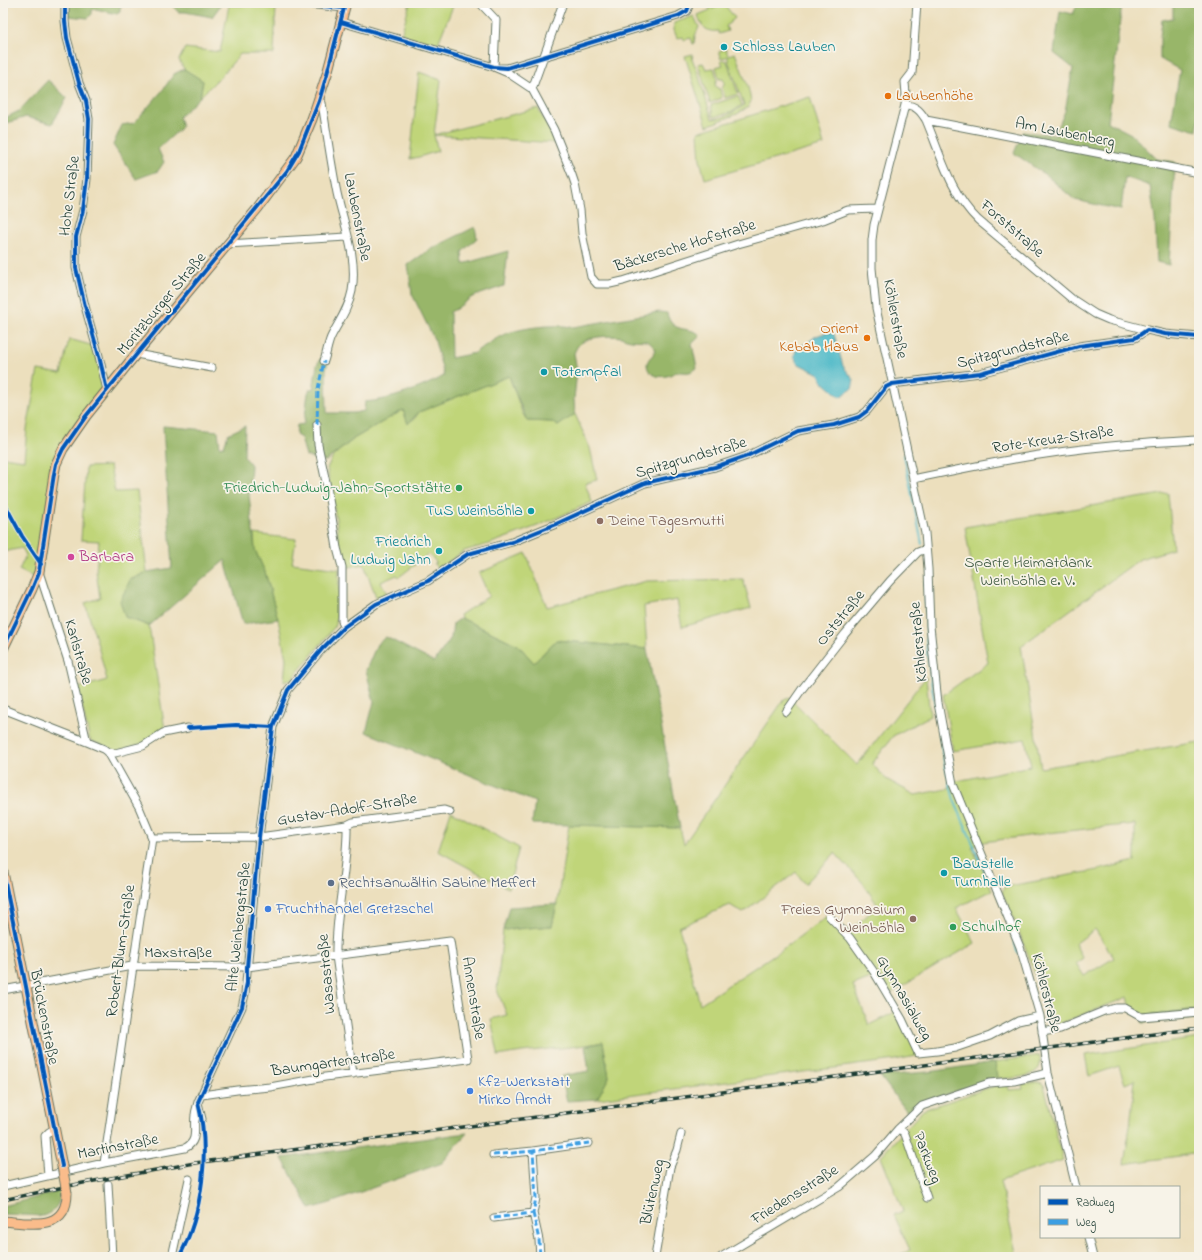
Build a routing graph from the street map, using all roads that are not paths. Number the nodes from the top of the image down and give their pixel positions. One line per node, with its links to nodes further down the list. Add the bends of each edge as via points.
1 (65, 3): 25 (street, Hohe Straße, via 64,21 89,119 87,179 76,237 76,268)
2 (297, 3): 7 (street)
3 (480, 3): 10 (street, via 496,20)
4 (563, 3): 9 (street)
5 (690, 3): 9 (street, via 688,11 678,16)
6 (917, 3): 13 (street, Köhlerstraße, via 913,69 905,82)
7 (345, 5): 8 (main road, Moritzburger Straße)
8 (341, 22): 10 (street, Bäckersche Hofstraße); 12 (main road, Moritzburger Straße)
9 (545, 56): 10 (street, via 507,68); 11 (street)
10 (494, 67): 11 (street, Bäckersche Hofstraße)
11 (532, 89): 16 (street, Bäckersche Hofstraße, via 554,130 572,175 591,278 597,284 623,281 823,220 848,210)
12 (319, 101): 17 (street, Laubenstraße, via 322,103); 18 (main road, Moritzburger Straße, via 296,157 287,171)
13 (904, 105): 14 (street, Forststraße, via 917,108); 16 (street, Köhlerstraße)
14 (926, 120): 15 (street, Am Laubenberg); 19 (street, Forststraße, via 950,181 957,195 973,214 1083,307 1109,320)
15 (1199, 173)
16 (877, 209): 24 (street, Köhlerstraße, via 872,240 874,297)
17 (347, 237): 18 (street); 22 (street, Laubenstraße, via 353,260 351,299 332,336)
18 (227, 244): 21 (main road, Moritzburger Straße)
19 (1147, 330): 20 (street); 24 (street, Spitzgrundstraße, via 1135,338 1079,346 980,374)
20 (1199, 337)
21 (136, 354): 23 (street); 25 (main road, Moritzburger Straße)
22 (324, 361)
23 (212, 368)
24 (892, 384): 28 (street, Köhlerstraße); 31 (street, Spitzgrundstraße, via 886,387 860,417 834,425 798,431 748,456 721,465 641,484 512,542 468,554 428,580 376,604)
25 (107, 390): 30 (main road, Moritzburger Straße, via 66,444 56,464)
26 (317, 425): 31 (street, via 318,445 342,567)
27 (1198, 440): 28 (street, Rote-Kreuz-Straße, via 1110,446 1056,453)
28 (914, 479): 29 (street, Köhlerstraße)
29 (926, 549): 34 (street, Oststraße, via 918,552 890,581 802,688); 52 (street, Köhlerstraße, via 937,695 953,784 1020,947)
30 (39, 572): 32 (main road, Moritzburger Straße); 37 (street, Karlstraße, via 68,661)
31 (344, 627): 36 (street, Spitzgrundstraße, via 288,690)
32 (3, 649)
33 (3, 709): 37 (street)
34 (786, 712)
35 (188, 728): 38 (street, via 163,733 134,749)
36 (273, 728): 41 (street, Alte Weinbergstraße)
37 (87, 742): 38 (street)
38 (108, 752): 42 (street, via 139,807)
39 (450, 812): 40 (street, Gustav-Adolf-Straße, via 435,811 353,822)
40 (347, 825): 41 (street, Gustav-Adolf-Straße); 46 (street, Wasastraße)
41 (260, 837): 42 (street, Gustav-Adolf-Straße); 48 (street, Alte Weinbergstraße)
42 (152, 838): 47 (street, Robert-Blum-Straße)
43 (3, 872): 49 (main road, Brückenstraße)
44 (829, 916): 52 (street, Gymnasialweg, via 850,938 874,972 918,1053 955,1048 990,1036 1018,1021)
45 (450, 941): 46 (street, Maxstraße); 54 (street, Annenstraße)
46 (336, 956): 48 (street, Maxstraße); 56 (street, Wasastraße)
47 (132, 966): 48 (street, Maxstraße); 49 (street, Maxstraße); 67 (street, Robert-Blum-Straße)
48 (247, 967): 57 (street, Alte Weinbergstraße, via 242,1007)
49 (26, 985): 50 (street, Maxstraße); 60 (main road, Brückenstraße)
50 (3, 990)
51 (1199, 1012): 53 (street, via 1141,1017 1125,1008 1116,1008 1060,1029)
52 (1040, 1016): 53 (street, Köhlerstraße)
53 (1042, 1032): 55 (street, Köhlerstraße)
54 (468, 1059): 56 (street, Baumgartenstraße)
55 (1048, 1073): 61 (street, Friedensstraße, via 1014,1081 989,1083 922,1106); 72 (street, Köhlerstraße)
56 (353, 1074): 57 (street, Baumgartenstraße)
57 (202, 1095): 58 (street, Alte Weinbergstraße)
58 (198, 1102): 59 (street); 64 (street, Alte Weinbergstraße, via 194,1140)
59 (202, 1119)
60 (54, 1129): 68 (street, via 45,1136); 76 (main road, Brückenstraße, bridge, via 67,1193 64,1210 49,1222 34,1224)
61 (898, 1129): 73 (street, Parkweg, via 905,1134); 82 (street, Friedensstraße, via 875,1156 839,1187)
62 (681, 1134): 81 (street, Blütenweg, via 670,1167)
63 (589, 1143): 65 (street)
64 (191, 1145): 67 (street, Martinstraße)
65 (533, 1151): 66 (street); 74 (street, via 536,1198)
66 (493, 1155)
67 (104, 1163): 68 (street, Martinstraße)
68 (48, 1176): 71 (street, Martinstraße)
69 (189, 1179): 79 (street)
70 (108, 1184): 78 (street)
71 (3, 1186)
72 (1076, 1186)
73 (927, 1198)
74 (533, 1213): 75 (street); 80 (street)
75 (494, 1218)
76 (3, 1221)
77 (1088, 1238): 83 (street)
78 (112, 1257)
79 (172, 1257)
80 (540, 1257)
81 (655, 1257)
82 (721, 1257)
83 (1093, 1257)

